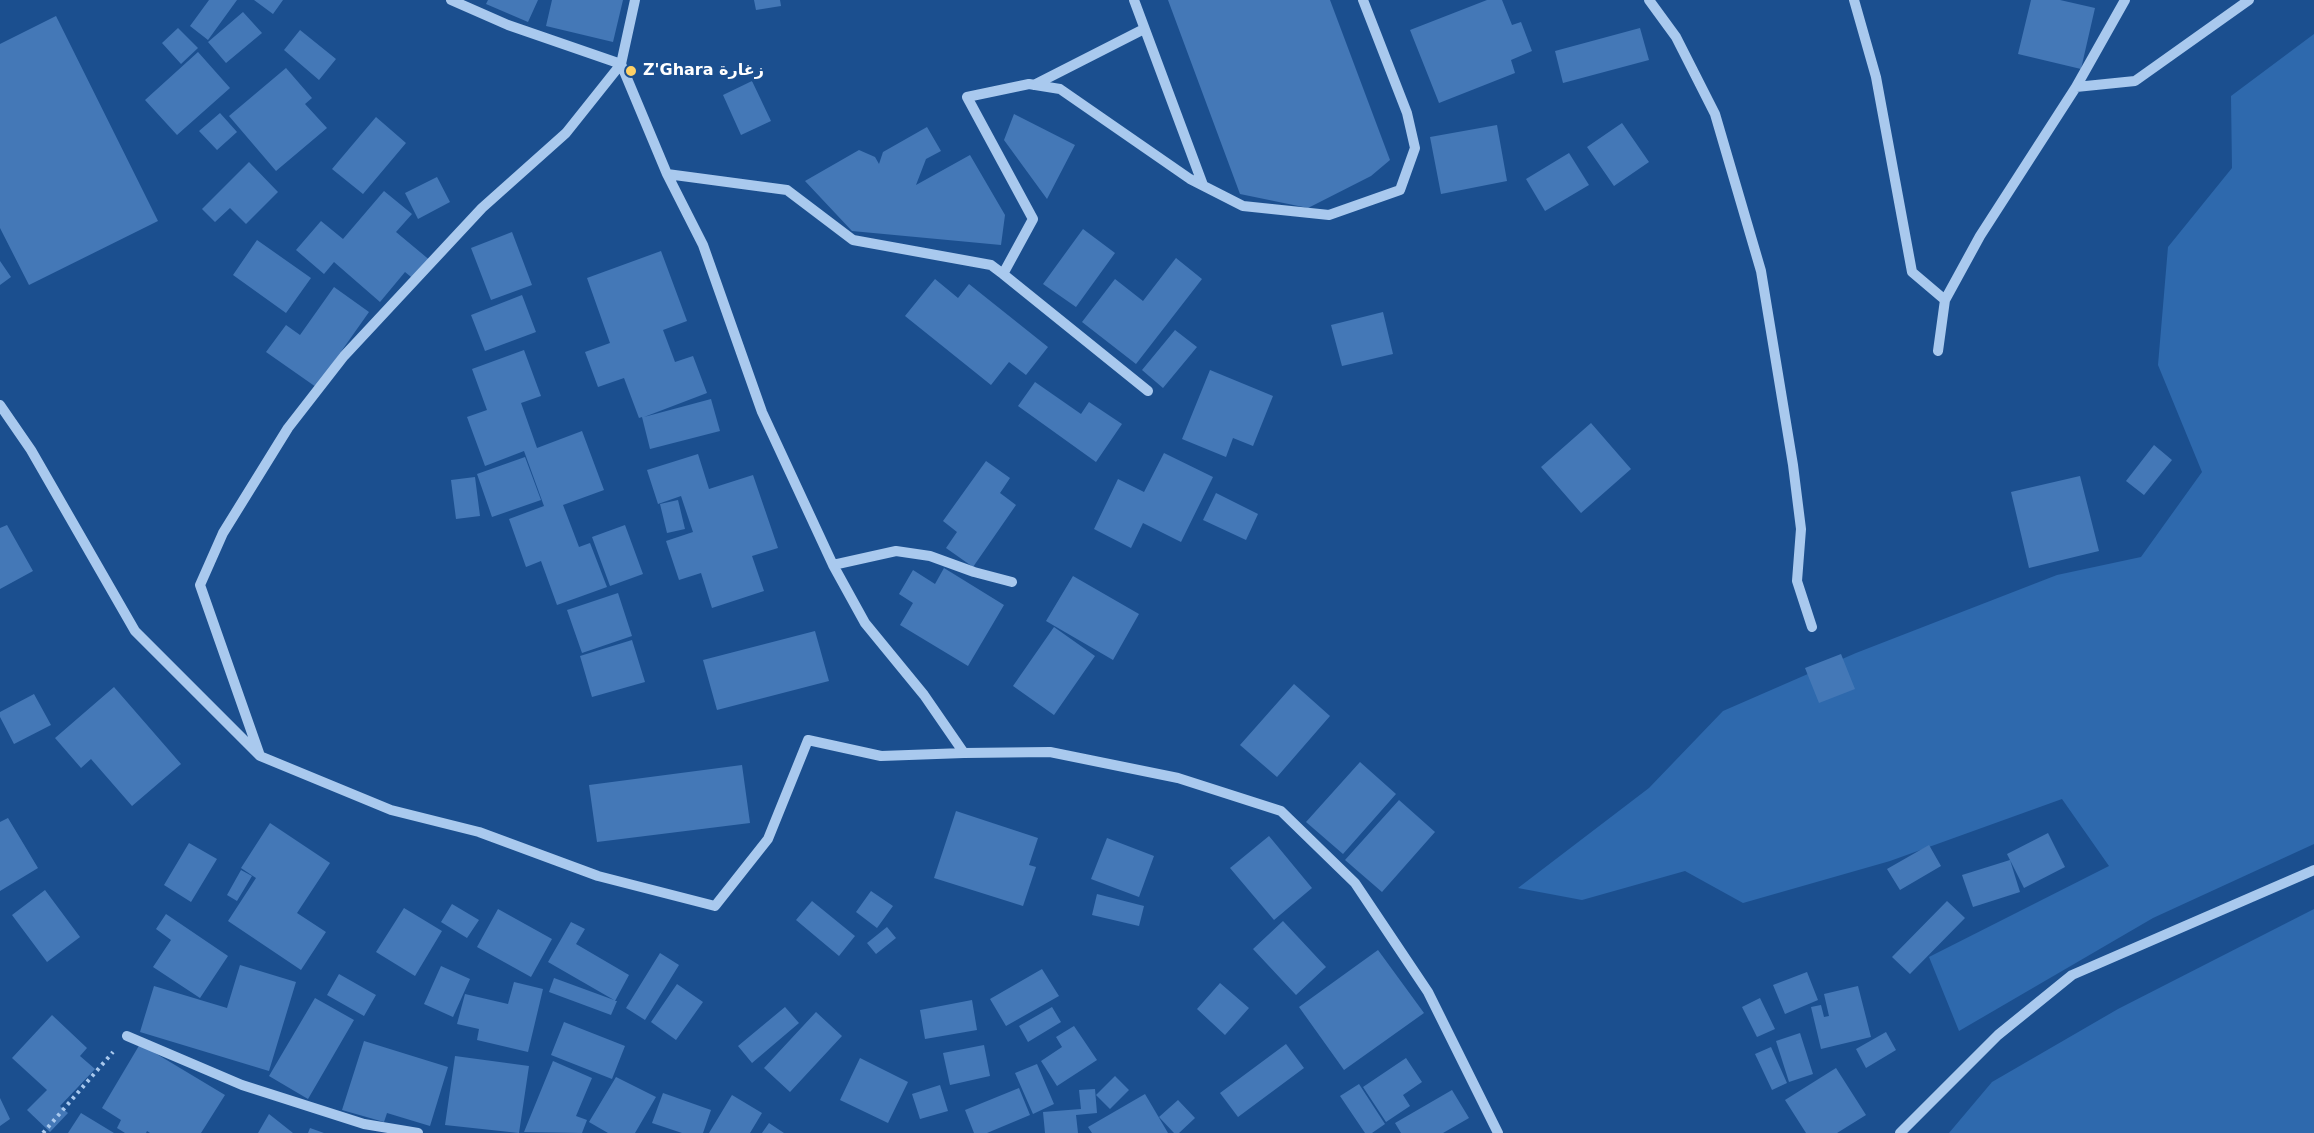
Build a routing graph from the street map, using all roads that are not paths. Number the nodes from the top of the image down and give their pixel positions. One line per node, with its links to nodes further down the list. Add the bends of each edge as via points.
1 (451, 0): 10 (street, via 508,25)
2 (635, 0): 10 (street)
3 (1134, 0): 9 (street)
4 (1363, 0): 14 (street, via 1407,113 1415,148 1400,190 1329,215 1243,206)
5 (1649, 0): 22 (street, via 1676,37 1715,114 1761,271 1801,529 1797,581)
6 (1854, 0): 16 (street, via 1876,77 1912,272)
7 (2125, 0): 12 (street)
8 (2249, 0): 12 (street, via 2135,81)
9 (1144, 29): 11 (street); 14 (street)
10 (621, 64): 13 (street); 24 (street, via 566,134 482,208 344,356 288,428 223,533 200,585)
11 (1034, 85): 14 (street, via 1060,89); 15 (street, via 967,98 1033,219)
12 (2076, 87): 16 (street, via 1980,236)
13 (667, 174): 15 (street, via 787,190 853,240 991,265); 20 (street, via 703,245 762,412)
14 (1203, 185)
15 (1003, 274): 18 (street)
16 (1944, 300): 17 (street)
17 (1938, 351)
18 (1148, 391)
19 (0, 405): 24 (street, via 135,632)
20 (833, 565): 21 (street, via 896,551 930,556); 23 (street, via 866,623)
21 (1012, 582)
22 (1812, 627)
23 (964, 753): 24 (street, via 881,756 808,740 768,839 715,906 598,876 479,832 391,810); 28 (street, via 1050,752 1178,778 1281,811 1355,883 1428,992)
24 (260, 756)
25 (2314, 870): 29 (street, via 2072,975 1998,1035)
26 (127, 1036): 27 (street, via 242,1085 364,1124)
27 (418, 1133)
28 (1498, 1133)
29 (1900, 1133)

